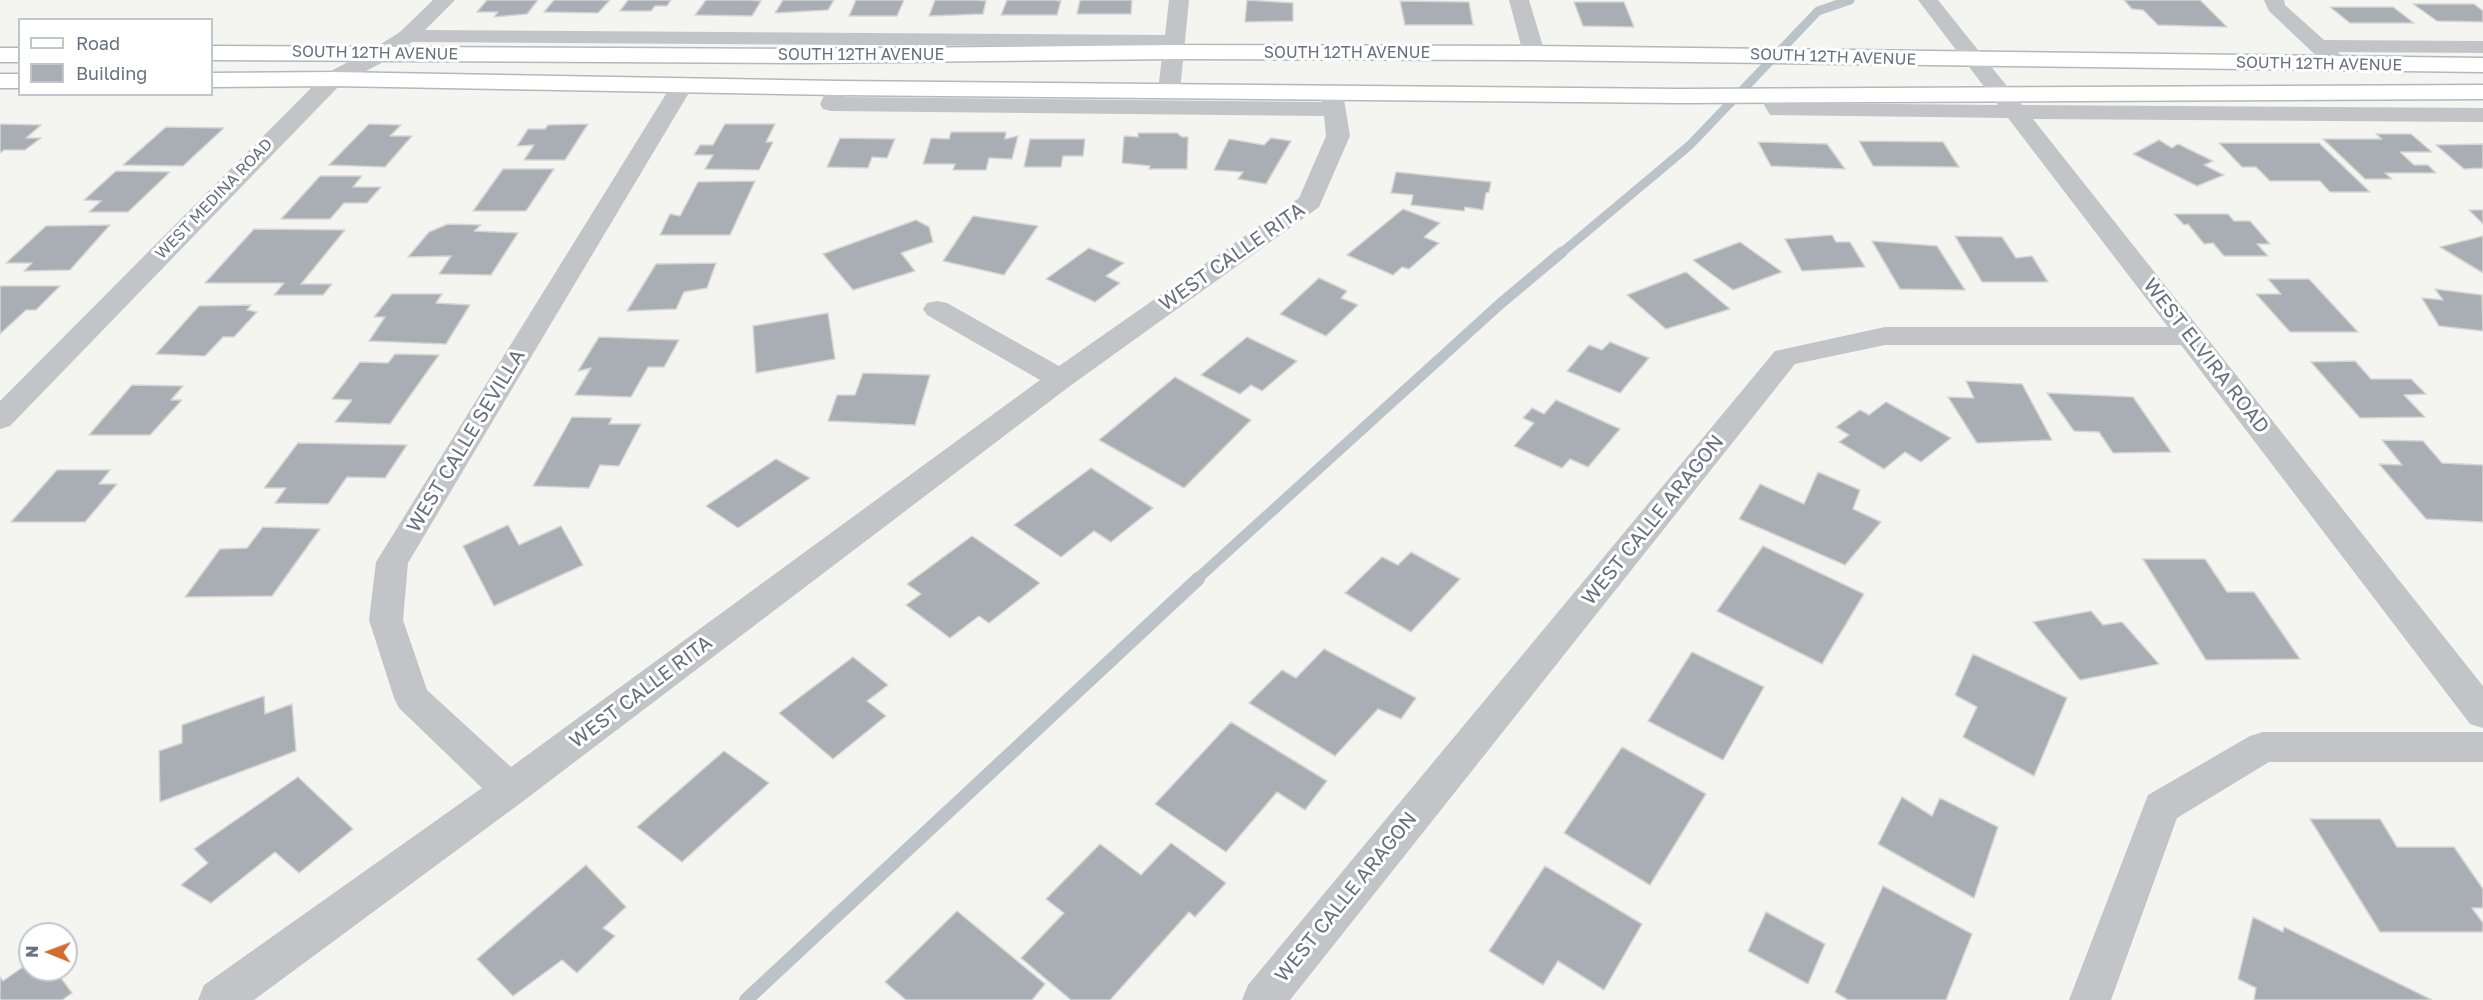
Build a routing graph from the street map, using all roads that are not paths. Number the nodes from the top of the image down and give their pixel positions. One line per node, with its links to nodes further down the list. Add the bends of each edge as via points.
1 (445, 0): 6 (street, WEST MEDINA ROAD)
2 (1179, 0): 8 (street)
3 (1519, 0): 11 (street)
4 (1928, 0): 15 (street, WEST ELVIRA ROAD)
5 (2274, 0): 7 (street, via 2276,7)
6 (408, 36): 8 (street, SOUTH 12TH AVENUE); 12 (street, WEST MEDINA ROAD)
7 (2318, 46): 9 (street, SOUTH 12TH AVENUE); 16 (street)
8 (1175, 47): 11 (street, SOUTH 12TH AVENUE); 12 (street, SOUTH 12TH AVENUE, via 806,56); 24 (street)
9 (2483, 47)
10 (213, 53): 12 (street, SOUTH 12TH AVENUE)
11 (1534, 53): 15 (street, SOUTH 12TH AVENUE)
12 (381, 54): 18 (street, WEST MEDINA ROAD)
13 (0, 55): 14 (street)
14 (18, 55)
15 (1973, 60): 16 (street, SOUTH 12TH AVENUE); 27 (street, WEST ELVIRA ROAD)
16 (2340, 65): 17 (street, SOUTH 12TH AVENUE)
17 (2483, 65)
18 (333, 79): 19 (street, SOUTH 12TH AVENUE); 22 (street, SOUTH 12TH AVENUE); 32 (street, WEST MEDINA ROAD)
19 (213, 80)
20 (0, 81): 21 (street)
21 (18, 81)
22 (682, 86): 23 (street, SOUTH 12TH AVENUE); 35 (street, WEST CALLE SEVILLA, via 392,561 386,620 412,698)
23 (838, 88): 24 (street, SOUTH 12TH AVENUE); 26 (street, SOUTH 12TH AVENUE, via 831,104)
24 (1169, 91): 26 (street, SOUTH 12TH AVENUE)
25 (2483, 92): 27 (street, SOUTH 12TH AVENUE)
26 (1334, 101): 27 (street, SOUTH 12TH AVENUE, via 1767,96); 31 (street, WEST CALLE RITA, via 1338,136 1310,202)
27 (2006, 102): 28 (street, SOUTH 12TH AVENUE); 30 (street, WEST ELVIRA ROAD)
28 (2483, 115)
29 (936, 309): 31 (street)
30 (2192, 336): 33 (street, WEST ELVIRA ROAD); 37 (street, WEST CALLE ARAGON, via 1885,336 1785,357)
31 (1060, 379): 35 (street, WEST CALLE RITA)
32 (0, 418)
33 (2483, 713)
34 (2483, 747): 38 (street, via 2263,747 2162,807)
35 (508, 790): 36 (street, WEST CALLE RITA)
36 (219, 1000)
37 (1263, 1000)
38 (2090, 1000)

